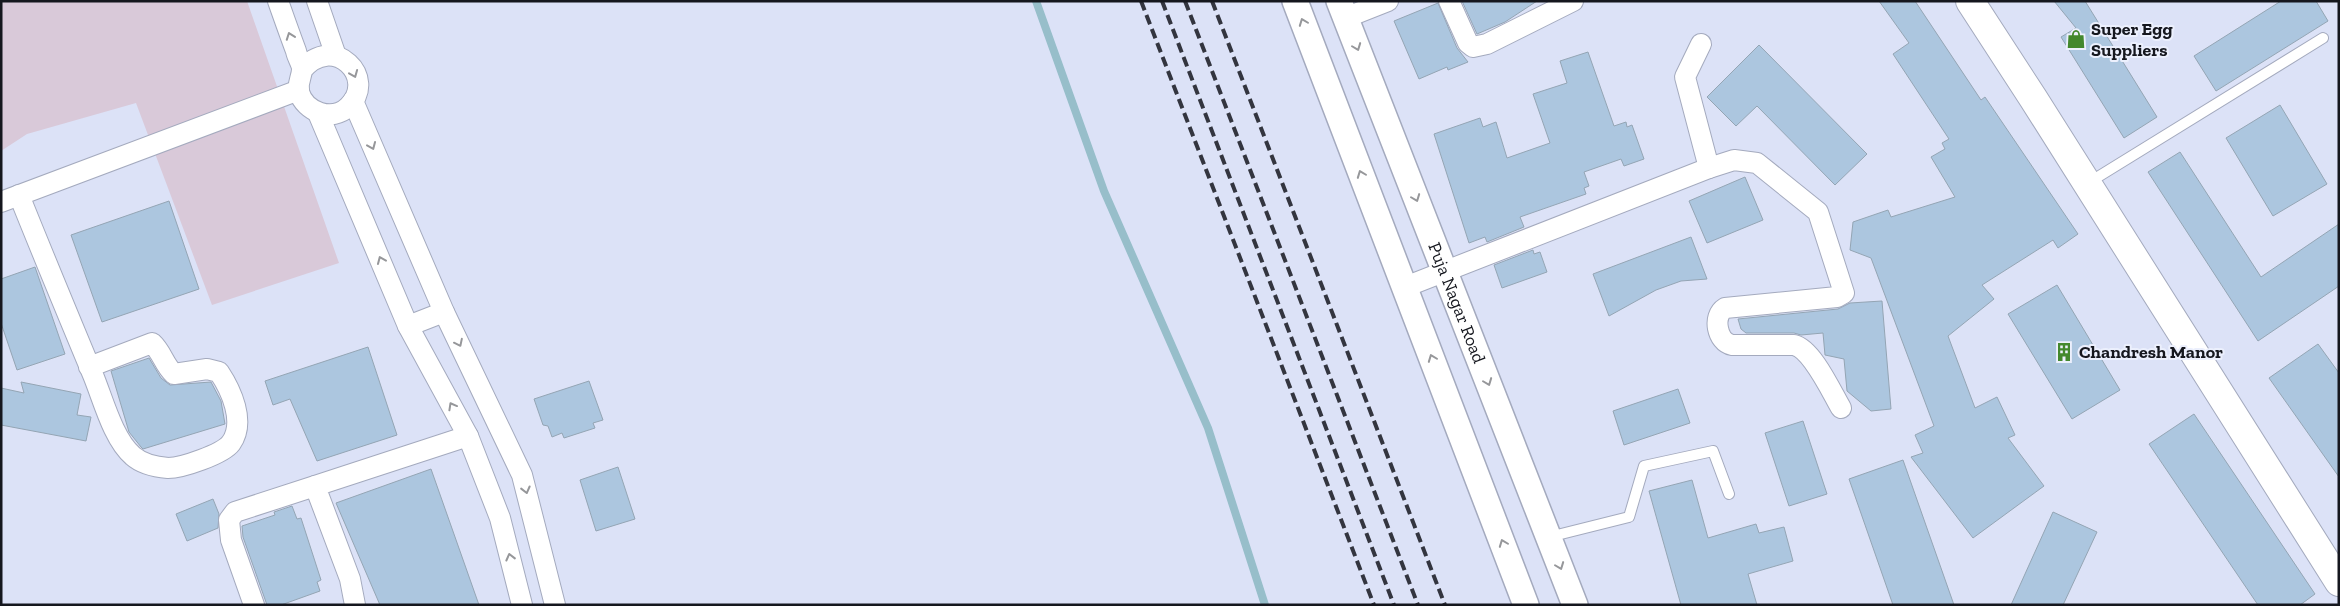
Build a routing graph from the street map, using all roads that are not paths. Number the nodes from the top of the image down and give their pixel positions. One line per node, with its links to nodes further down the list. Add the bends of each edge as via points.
1 (278, 1): 12 (street, one-way to 1)
2 (317, 1): 11 (street)
3 (1295, 1): 20 (street, one-way to 3)
4 (1388, 1): 8 (street)
5 (1449, 1): 6 (street, via 1468,43 1473,47 1487,44)
6 (1573, 1)
7 (1970, 1): 17 (main road)
8 (1342, 10): 19 (street, Puja Nagar Road, one-way to 19)
9 (2323, 38): 17 (lane)
10 (1701, 44): 16 (street, via 1684,76)
11 (336, 56): 12 (street, via 318,57); 14 (street, one-way to 14, via 345,60 356,74 358,84)
12 (302, 70): 13 (street)
13 (299, 90): 15 (street, via 302,100); 18 (street)
14 (353, 101): 15 (street, via 338,112); 21 (street, one-way to 21)
15 (318, 113): 22 (street, one-way to 15)
16 (1709, 168): 19 (street); 24 (street, via 1734,160 1757,163 1818,212 1843,295 1725,308 1717,319 1722,339 1727,344 1801,346)
17 (2087, 183): 29 (main road)
18 (10, 199): 23 (street)
19 (1444, 272): 20 (street); 28 (street, Puja Nagar Road, one-way to 28)
20 (1405, 287): 34 (street, one-way to 20)
21 (444, 312): 22 (street); 33 (street, one-way to 33, via 522,475)
22 (408, 326): 25 (street, one-way to 22)
23 (89, 367): 23 (street, via 122,445 134,457 153,466 171,468 218,454 231,443 237,417 228,386 219,372 207,370 174,374 152,343)
24 (1841, 408)
25 (468, 436): 26 (street); 32 (street, one-way to 25, via 500,518)
26 (315, 486): 30 (street, via 235,512 229,520 232,540); 31 (street, via 350,579)
27 (1729, 494): 28 (lane, via 1714,451 1644,466 1629,517)
28 (1548, 537): 35 (street, Puja Nagar Road, one-way to 35)
29 (2339, 582)
30 (254, 605)
31 (355, 605)
32 (522, 605)
33 (555, 605)
34 (1526, 605)
35 (1575, 605)

